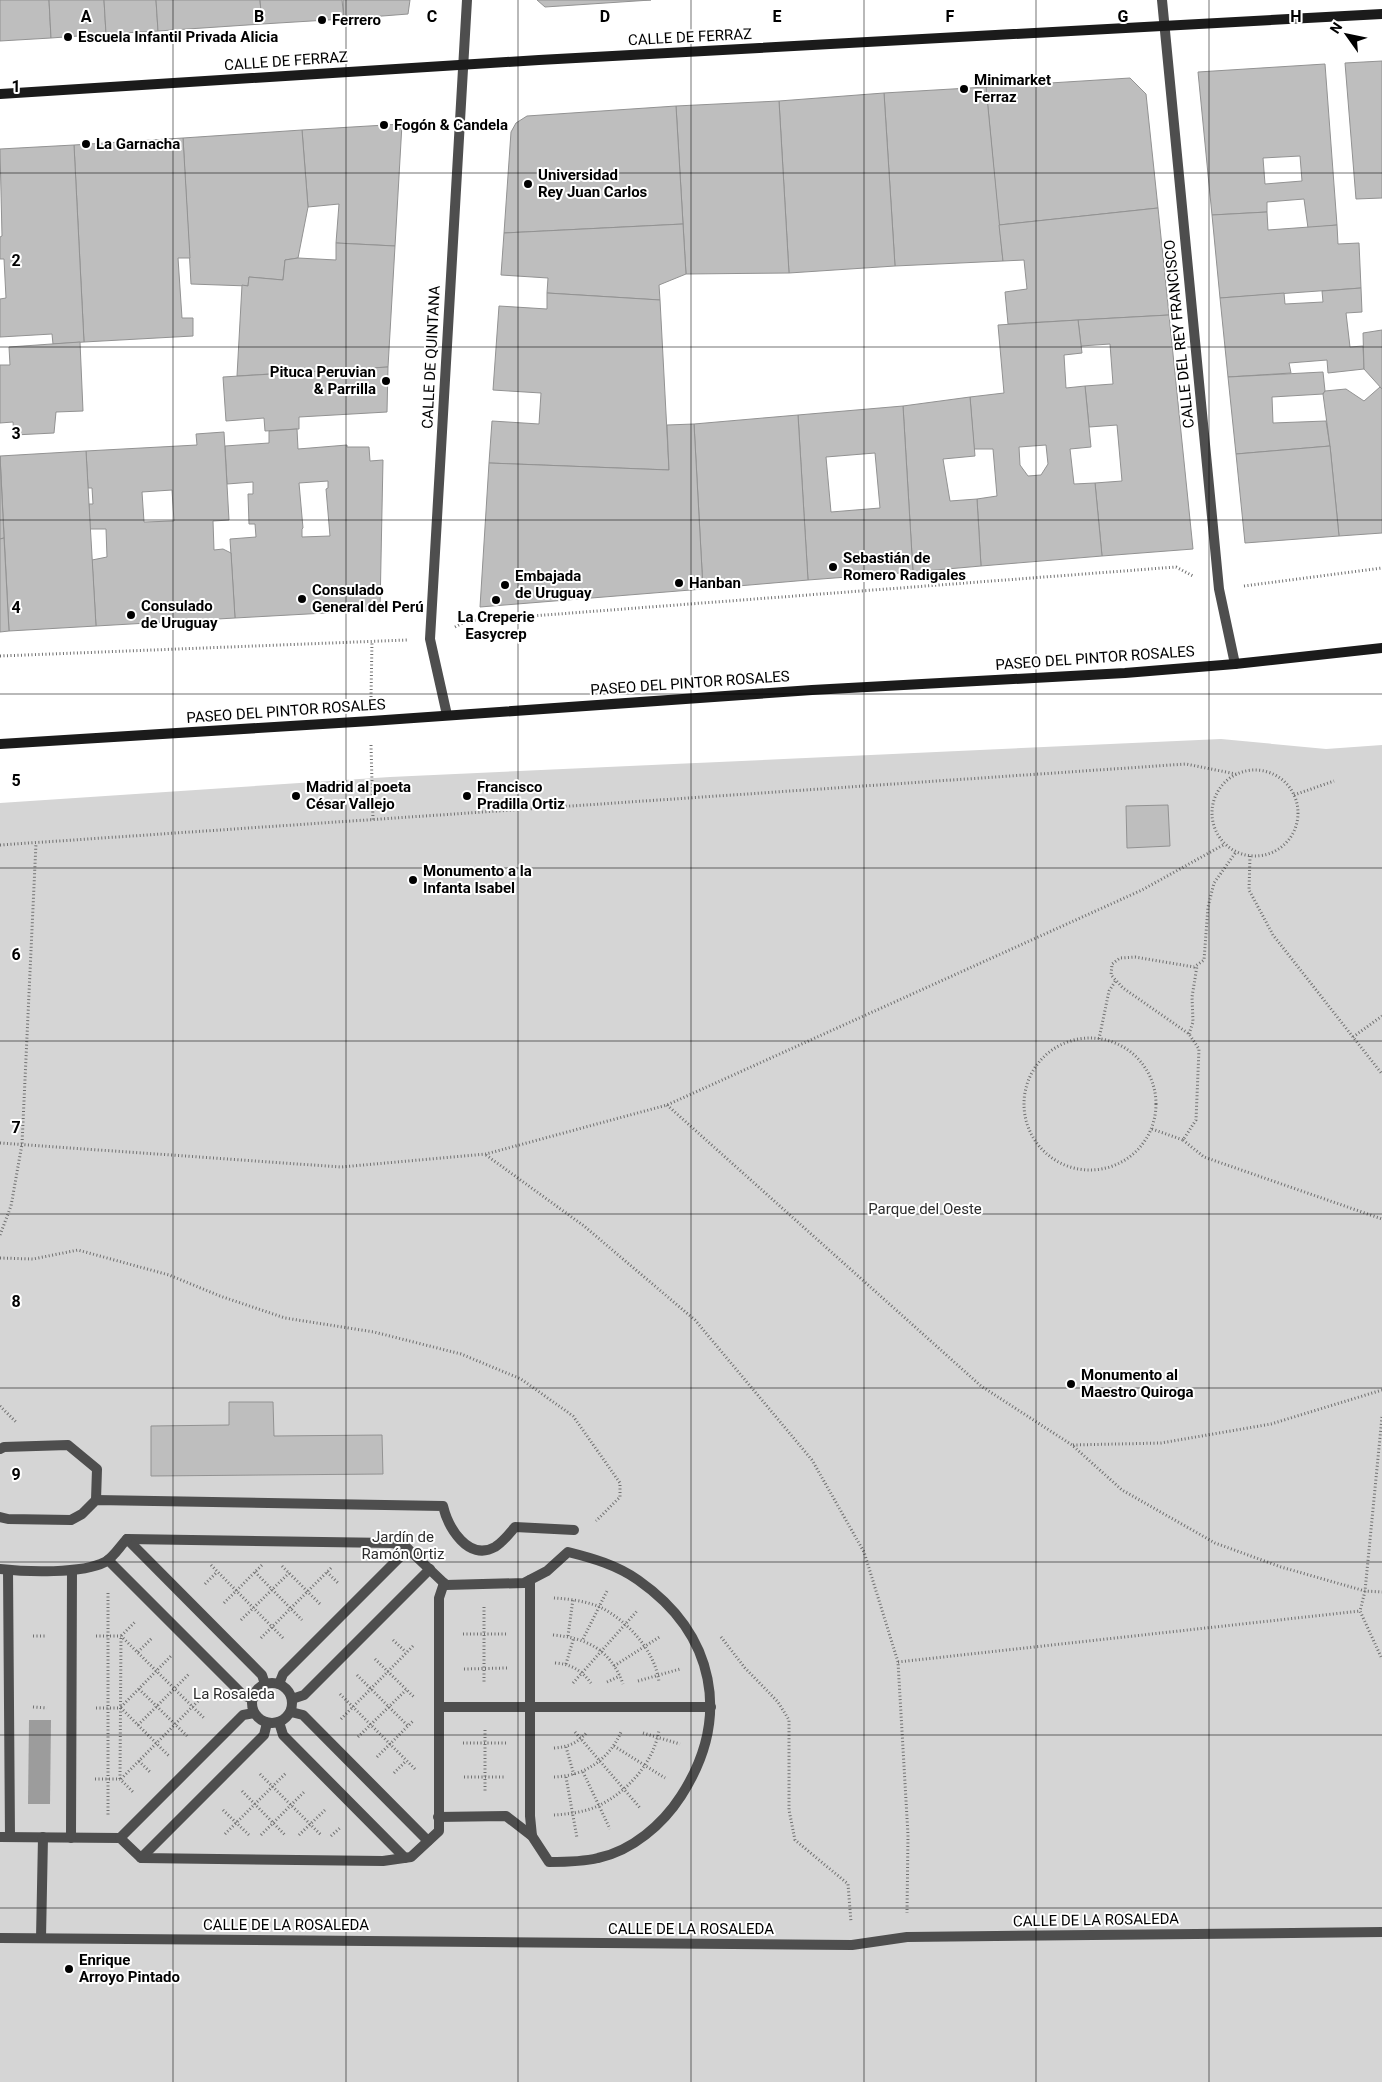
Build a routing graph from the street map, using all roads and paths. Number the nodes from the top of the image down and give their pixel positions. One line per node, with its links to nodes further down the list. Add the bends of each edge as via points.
1 (467, 0): 5 (street, CALLE DE QUINTANA)
2 (1162, 0): 4 (street, CALLE DEL REY FRANCISCO)
3 (1382, 14): 4 (main road, CALLE DE FERRAZ)
4 (1164, 26): 5 (main road, CALLE DE FERRAZ); 8 (street, CALLE DEL REY FRANCISCO)
5 (463, 65): 6 (main road, CALLE DE FERRAZ); 9 (street, CALLE DE QUINTANA)
6 (0, 94)
7 (1382, 568): 8 (path)
8 (1219, 589): 9 (path, via 1176,567 466,621); 12 (street, CALLE DEL REY FRANCISCO)
9 (430, 639): 11 (path); 13 (street, CALLE DE QUINTANA)
10 (1382, 648): 12 (main road, PASEO DEL PINTOR ROSALES)
11 (0, 656)
12 (1235, 664): 13 (main road, PASEO DEL PINTOR ROSALES)
13 (447, 715): 14 (main road, PASEO DEL PINTOR ROSALES)
14 (0, 744)
15 (1236, 774): 17 (path, via 1263,770 1286,783); 18 (path, via 1186,764); 19 (path, via 1216,793 1212,806 1212,820)
16 (1334, 781): 17 (path)
17 (1294, 795): 22 (path, via 1297,821 1289,838 1274,851)
18 (36, 843): 20 (path); 34 (path)
19 (1225, 844): 21 (path); 30 (path, via 1142,890)
20 (0, 845)
21 (1236, 852): 22 (path); 23 (path, via 1214,883 1208,907 1204,960)
22 (1250, 856): 27 (path, via 1249,890 1273,935)
23 (1197, 966): 24 (path, via 1135,957 1120,958 1112,964 1111,975); 26 (path, via 1192,997 1193,1022)
24 (1116, 980): 26 (path); 28 (path, via 1109,991)
25 (1382, 1016): 27 (path)
26 (1189, 1034): 32 (path, via 1199,1049 1196,1120)
27 (1353, 1037): 29 (path)
28 (1100, 1039): 31 (path, via 1131,1051 1146,1067 1154,1087 1157,1108); 31 (path, via 1069,1041 1050,1051 1036,1067 1026,1088 1024,1109 1030,1131 1042,1149 1059,1163 1080,1170 1102,1170 1123,1162 1140,1148)
29 (1382, 1074)
30 (667, 1105): 35 (path); 40 (path, via 981,1386)
31 (1152, 1129): 32 (path)
32 (1183, 1140): 36 (path, via 1204,1157)
33 (0, 1143): 34 (path)
34 (22, 1144): 35 (path, via 340,1167); 37 (path, via 11,1206)
35 (486, 1154): 94 (path, via 584,1226 695,1320 812,1460 864,1552)
36 (1382, 1219)
37 (0, 1235)
38 (1382, 1390): 40 (path, via 1262,1426 1160,1443)
39 (1382, 1417): 67 (path)
40 (1072, 1444): 67 (path, via 1122,1490 1214,1543)
41 (0, 1449): 42 (street, via 68,1445 97,1469)
42 (96, 1500): 43 (street, via 71,1520); 44 (street, via 443,1506 450,1527 459,1540 469,1548 484,1550 494,1547 515,1527)
43 (0, 1517)
44 (574, 1530)
45 (127, 1539): 46 (street, via 382,1542 404,1545); 47 (street); 73 (street)
46 (408, 1549): 54 (street); 74 (street)
47 (108, 1560): 55 (street, via 94,1567); 86 (street); 124 (path)
48 (207, 1561): 56 (path)
49 (266, 1561): 57 (path)
50 (277, 1561): 59 (path)
51 (338, 1561): 58 (path)
52 (618, 1568): 60 (street, via 568,1552 547,1571); 75 (street, via 654,1592); 87 (path)
53 (4, 1569): 55 (street); 117 (street)
54 (430, 1569): 61 (street); 88 (street)
55 (72, 1570): 123 (street)
56 (217, 1572): 62 (path); 65 (path)
57 (255, 1572): 63 (path); 65 (path)
58 (327, 1572): 64 (path); 66 (path)
59 (289, 1573): 63 (path); 66 (path)
60 (530, 1580): 61 (street, via 515,1584); 83 (street)
61 (444, 1583): 82 (street, via 439,1598)
62 (201, 1588)
63 (272, 1590): 70 (path); 71 (path)
64 (344, 1590)
65 (236, 1591): 70 (path); 73 (path)
66 (307, 1592): 71 (path); 74 (path)
67 (1365, 1592): 68 (path); 72 (path)
68 (1382, 1592)
69 (572, 1599): 84 (path)
70 (253, 1608): 76 (path); 79 (path)
71 (290, 1608): 78 (path); 79 (path)
72 (1360, 1611): 93 (path); 94 (path)
73 (207, 1620): 91 (street)
74 (336, 1620): 92 (street)
75 (683, 1623): 96 (path); 122 (street, via 703,1663)
76 (237, 1624)
77 (626, 1624): 103 (path)
78 (308, 1626)
79 (272, 1627): 91 (path); 92 (path)
80 (156, 1634): 89 (path)
81 (388, 1634): 90 (path)
82 (438, 1634): 83 (path); 90 (path, via 423,1636); 97 (street)
83 (530, 1634): 98 (street)
84 (568, 1636)
85 (574, 1637): 95 (path)
86 (188, 1640): 101 (path); 104 (street)
87 (583, 1640)
88 (358, 1641): 102 (path); 105 (street)
89 (138, 1652): 101 (path); 125 (path, via 121,1636)
90 (406, 1652): 102 (path)
91 (243, 1656): 106 (street, via 262,1675)
92 (301, 1656): 107 (street, via 283,1674)
93 (1382, 1659)
94 (898, 1662): 189 (path, via 908,1835)
95 (566, 1664)
96 (614, 1666)
97 (439, 1668): 98 (path); 120 (street)
98 (530, 1668): 121 (street)
99 (193, 1670): 109 (path)
100 (352, 1670): 110 (path)
101 (156, 1671): 108 (path); 109 (path)
102 (388, 1671): 110 (path); 111 (path)
103 (582, 1672)
104 (223, 1675): 112 (street, via 243,1695); 118 (path)
105 (322, 1677): 113 (street, via 304,1695); 116 (path)
106 (265, 1684): 107 (street); 112 (street, via 255,1692)
107 (279, 1684): 113 (street)
108 (139, 1689): 115 (path); 125 (path)
109 (174, 1689): 115 (path); 118 (path)
110 (370, 1689): 116 (path); 119 (path)
111 (406, 1690): 114 (path); 119 (path)
112 (253, 1699): 126 (street)
113 (292, 1699): 127 (street)
114 (419, 1703)
115 (157, 1706): 131 (path); 132 (path)
116 (352, 1706): 133 (path); 135 (path)
117 (8, 1707): 123 (path); 176 (street)
118 (192, 1707): 131 (path); 136 (path)
119 (388, 1707): 133 (path); 134 (path)
120 (439, 1707): 121 (street); 143 (street)
121 (530, 1707): 122 (street); 141 (street)
122 (711, 1707): 163 (street, via 704,1751)
123 (72, 1708): 124 (path); 178 (street)
124 (108, 1708): 125 (path); 169 (path)
125 (120, 1708): 132 (path); 148 (path, via 120,1779)
126 (254, 1712): 130 (street); 136 (street, via 243,1715)
127 (291, 1712): 129 (street); 135 (street, via 303,1715)
128 (419, 1715): 134 (path)
129 (279, 1722): 130 (street); 146 (street, via 282,1735)
130 (267, 1723): 147 (street, via 264,1735)
131 (175, 1724): 138 (path); 139 (path)
132 (138, 1725): 139 (path)
133 (371, 1725): 140 (path); 142 (path)
134 (408, 1726): 142 (path)
135 (323, 1735): 152 (street)
136 (222, 1736): 151 (street)
137 (581, 1740): 162 (path)
138 (193, 1742)
139 (156, 1743): 148 (path); 151 (path)
140 (353, 1743)
141 (530, 1743): 143 (path); 158 (street)
142 (390, 1744): 149 (path); 152 (path)
143 (438, 1744): 154 (street)
144 (614, 1746): 163 (path)
145 (566, 1747): 153 (path)
146 (303, 1755): 160 (path); 165 (street)
147 (243, 1757): 160 (path); 164 (street)
148 (139, 1761): 156 (path)
149 (406, 1761): 154 (path, via 424,1779); 157 (path)
150 (583, 1772): 183 (path)
151 (186, 1773): 179 (street)
152 (361, 1773): 181 (street)
153 (574, 1775)
154 (438, 1777): 158 (path); 170 (street)
155 (566, 1777): 168 (path)
156 (156, 1778)
157 (389, 1778)
158 (530, 1778): 175 (street)
159 (237, 1787): 166 (path)
160 (272, 1787): 166 (path); 167 (path)
161 (309, 1787): 167 (path)
162 (624, 1789)
163 (685, 1790): 183 (street, via 673,1809 656,1826)
164 (206, 1793): 171 (path); 184 (street)
165 (341, 1793): 174 (path); 185 (street)
166 (255, 1804): 171 (path); 172 (path)
167 (291, 1805): 172 (path); 174 (path)
168 (572, 1814)
169 (108, 1817)
170 (438, 1817): 175 (street, via 506,1816); 181 (street, via 439,1831)
171 (237, 1823): 180 (path); 186 (path)
172 (273, 1823): 180 (path); 182 (path)
173 (345, 1823): 174 (path, via 327,1841)
174 (310, 1824): 182 (path)
175 (532, 1836): 183 (street, via 549,1862 599,1858)
176 (5, 1837): 177 (street)
177 (44, 1838): 178 (street); 191 (street)
178 (71, 1838): 179 (street)
179 (120, 1838): 184 (street)
180 (255, 1841): 187 (path)
181 (428, 1841): 185 (street, via 411,1857)
182 (292, 1842): 187 (path)
183 (620, 1850)
184 (141, 1858): 186 (street)
185 (405, 1858): 187 (street, via 382,1861)
186 (200, 1860): 187 (street)
187 (274, 1860)
188 (1382, 1932): 189 (street, CALLE DE LA ROSALEDA)
189 (907, 1937): 191 (street, CALLE DE LA ROSALEDA, via 852,1945)
190 (0, 1938): 191 (street, CALLE DE LA ROSALEDA)
191 (41, 1938)

